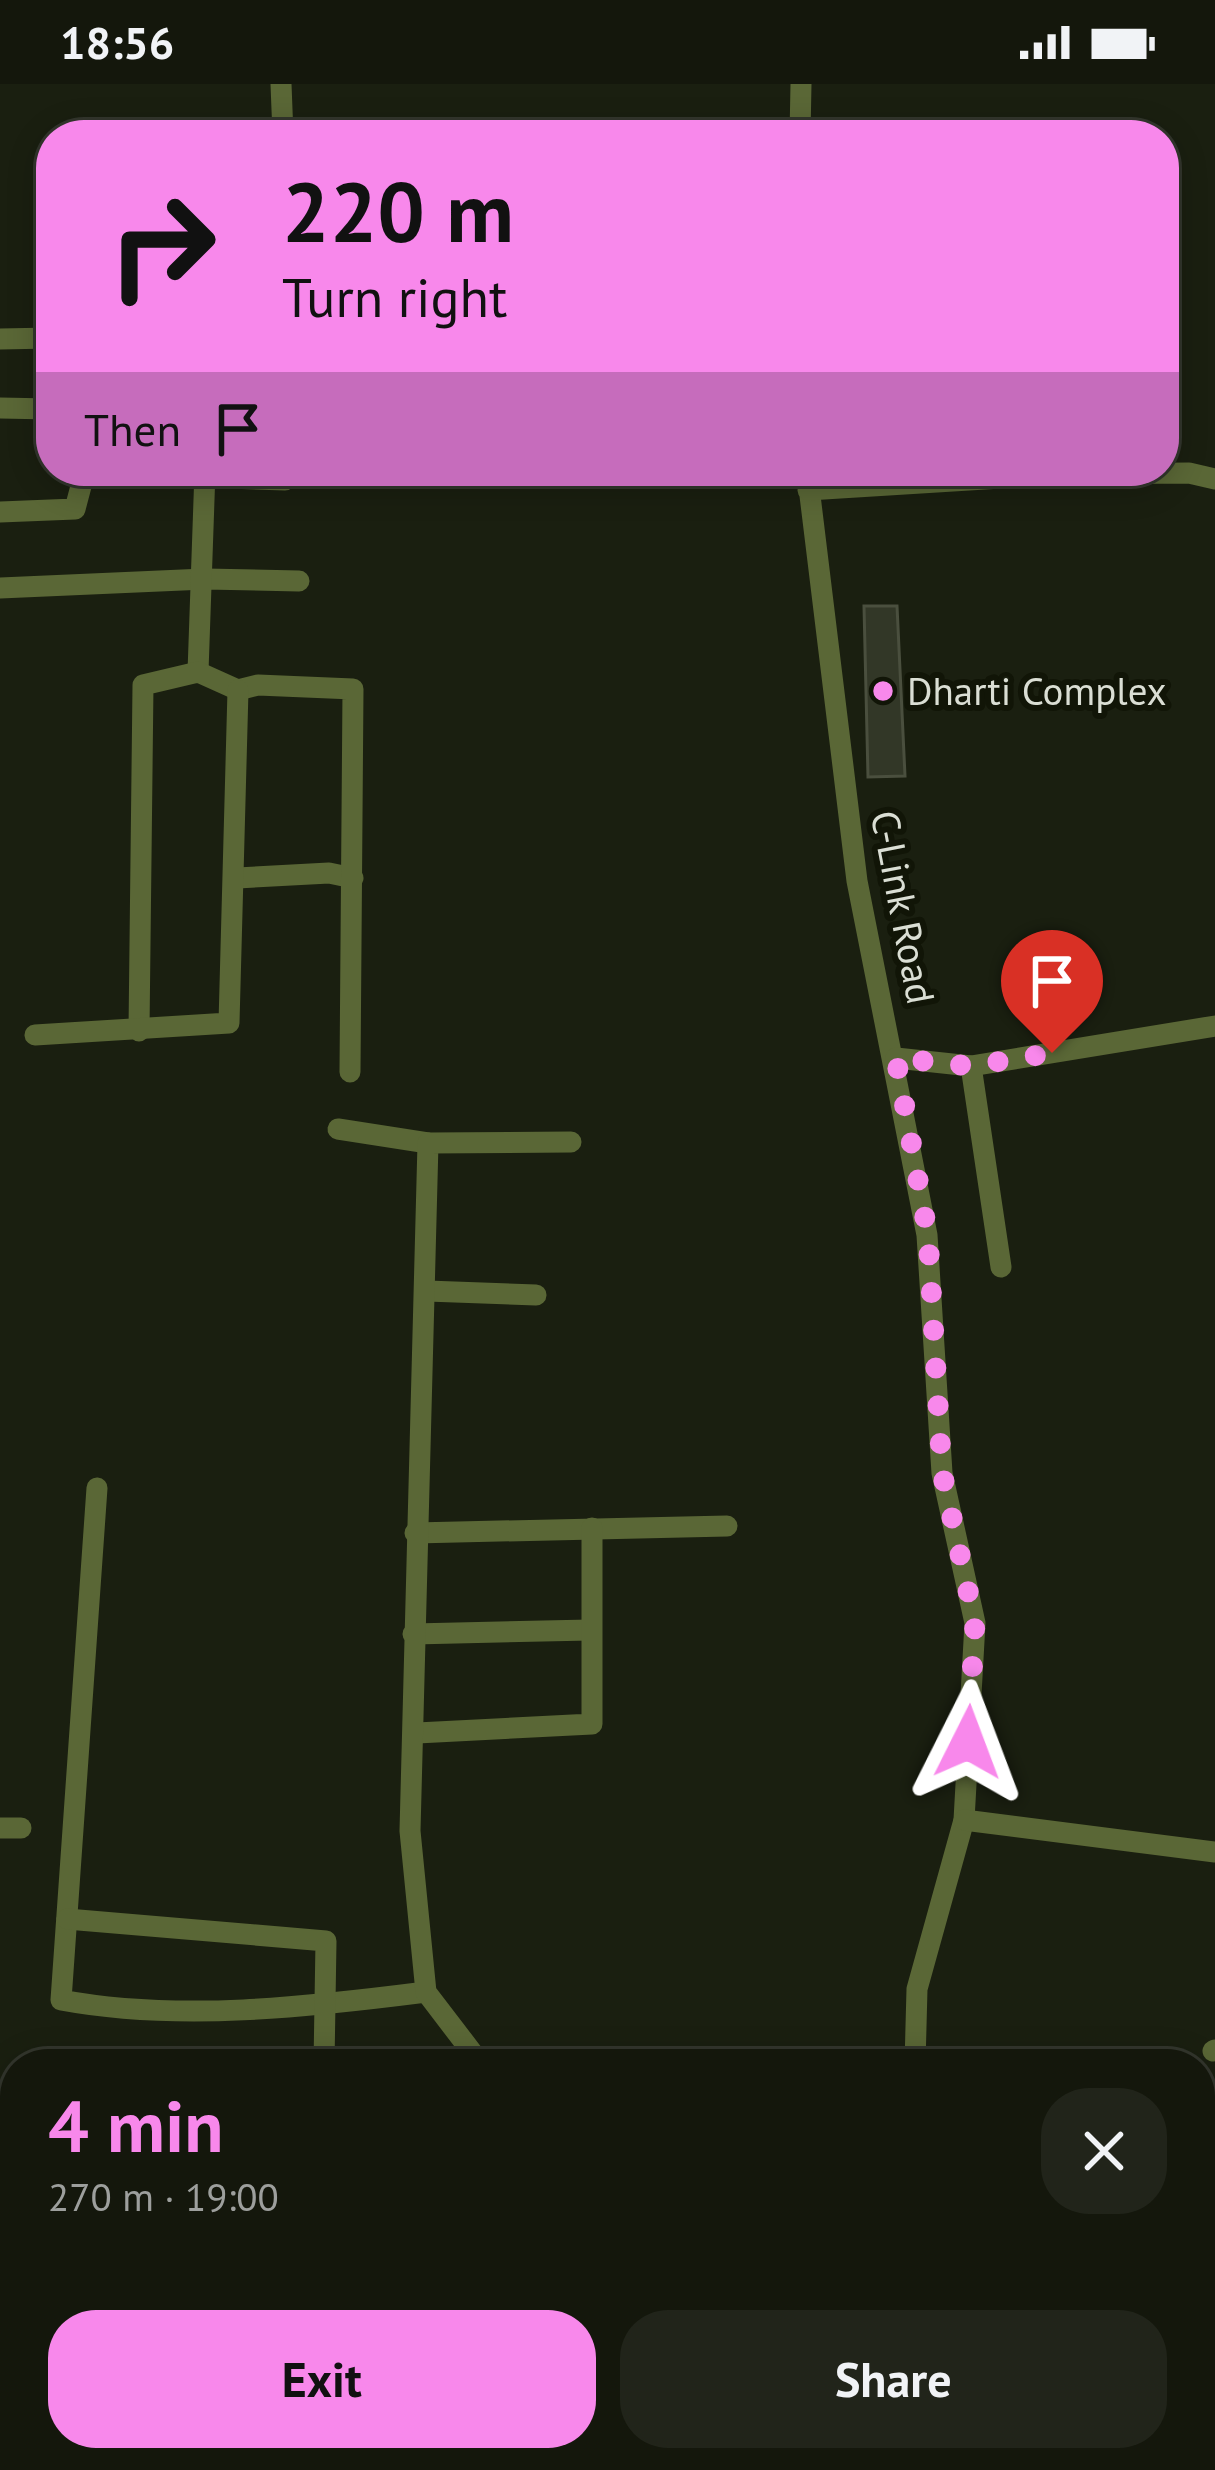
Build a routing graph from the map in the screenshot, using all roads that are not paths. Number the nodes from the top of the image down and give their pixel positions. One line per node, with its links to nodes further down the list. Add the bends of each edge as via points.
1 (281, 84): 3 (street)
2 (801, 84): 4 (street)
3 (282, 120)
4 (800, 120)
5 (36, 339): 6 (street)
6 (0, 340)
7 (0, 408): 8 (street)
8 (36, 409)
9 (1179, 473): 10 (street)
10 (1215, 479)
11 (81, 486): 14 (street, via 75,509)
12 (205, 486): 15 (street)
13 (809, 486): 25 (street, C-Link Road, via 856,881)
14 (0, 512)
15 (205, 579): 16 (street); 17 (street); 18 (street)
16 (298, 581)
17 (0, 588)
18 (198, 672): 19 (street); 23 (street, via 142,685 139,698)
19 (238, 690): 20 (street); 21 (street, via 353,689)
20 (236, 878): 21 (street); 23 (street, via 229,1023)
21 (353, 878): 27 (street)
22 (1215, 1026): 26 (street)
23 (139, 1031): 24 (street)
24 (35, 1035)
25 (896, 1058): 26 (street); 41 (street, C-Link Road, via 928,1235 942,1472 975,1623)
26 (971, 1066): 31 (street)
27 (350, 1072)
28 (338, 1129): 30 (street)
29 (571, 1142): 30 (street)
30 (428, 1143): 32 (street)
31 (1001, 1267)
32 (427, 1291): 33 (street); 37 (street)
33 (536, 1295)
34 (97, 1488): 43 (street)
35 (728, 1526): 36 (street)
36 (592, 1528): 37 (street); 38 (street)
37 (415, 1533): 39 (street)
38 (590, 1630): 39 (street); 40 (street, via 592,1724)
39 (413, 1634): 40 (street)
40 (417, 1732): 44 (street, via 410,1831)
41 (964, 1820): 42 (street); 48 (street, C-Link Road, via 917,1989)
42 (1215, 1852)
43 (67, 1919): 45 (street, via 326,1941); 45 (street, via 61,2000 112,2010)
44 (426, 1992): 45 (street); 47 (street)
45 (324, 2005): 46 (street)
46 (324, 2049)
47 (470, 2049)
48 (915, 2049)

